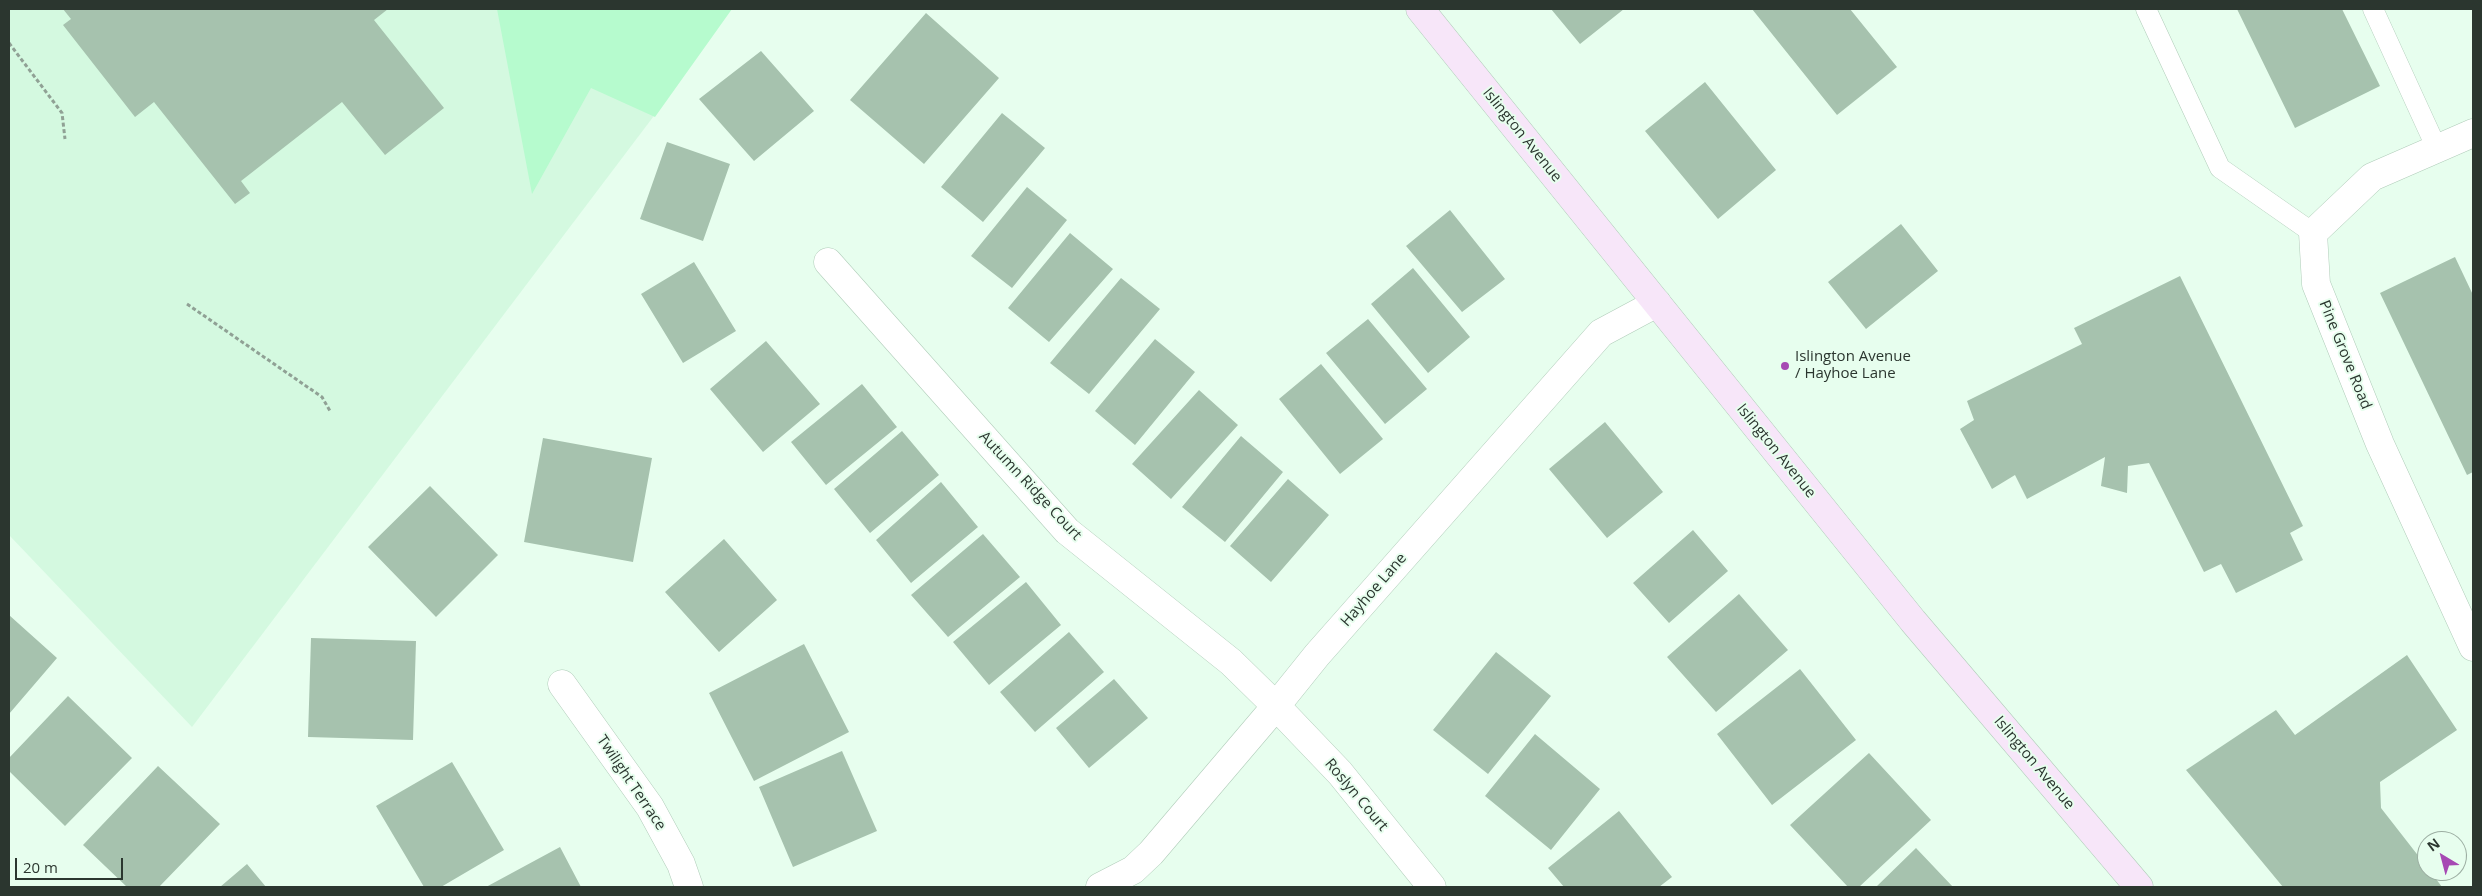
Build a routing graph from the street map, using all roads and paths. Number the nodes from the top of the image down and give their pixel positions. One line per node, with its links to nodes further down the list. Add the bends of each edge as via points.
1 (1420, 9): 10 (main road, Islington Avenue)
2 (2146, 9): 8 (lane, via 2220,168)
3 (2374, 9): 7 (lane)
4 (9, 42): 6 (path, via 62,113)
5 (2473, 133): 7 (street)
6 (66, 139)
7 (2437, 149): 8 (street, via 2372,176)
8 (2313, 233): 13 (street, Pine Grove Road, via 2316,284 2380,444)
9 (828, 262): 15 (street, Autumn Ridge Court, via 1067,531 1231,662)
10 (1657, 303): 15 (street, Hayhoe Lane, via 1601,333 1317,655); 19 (main road, Islington Avenue, via 1913,621)
11 (187, 304): 12 (path, via 322,397)
12 (330, 411)
13 (2473, 647)
14 (562, 684): 16 (street, Twilight Terrace, via 650,807 681,864)
15 (1276, 706): 17 (street, Hayhoe Lane, via 1152,854 1133,870); 18 (street, Roslyn Court, via 1340,773)
16 (689, 887)
17 (1100, 887)
18 (1432, 887)
19 (2138, 887)

